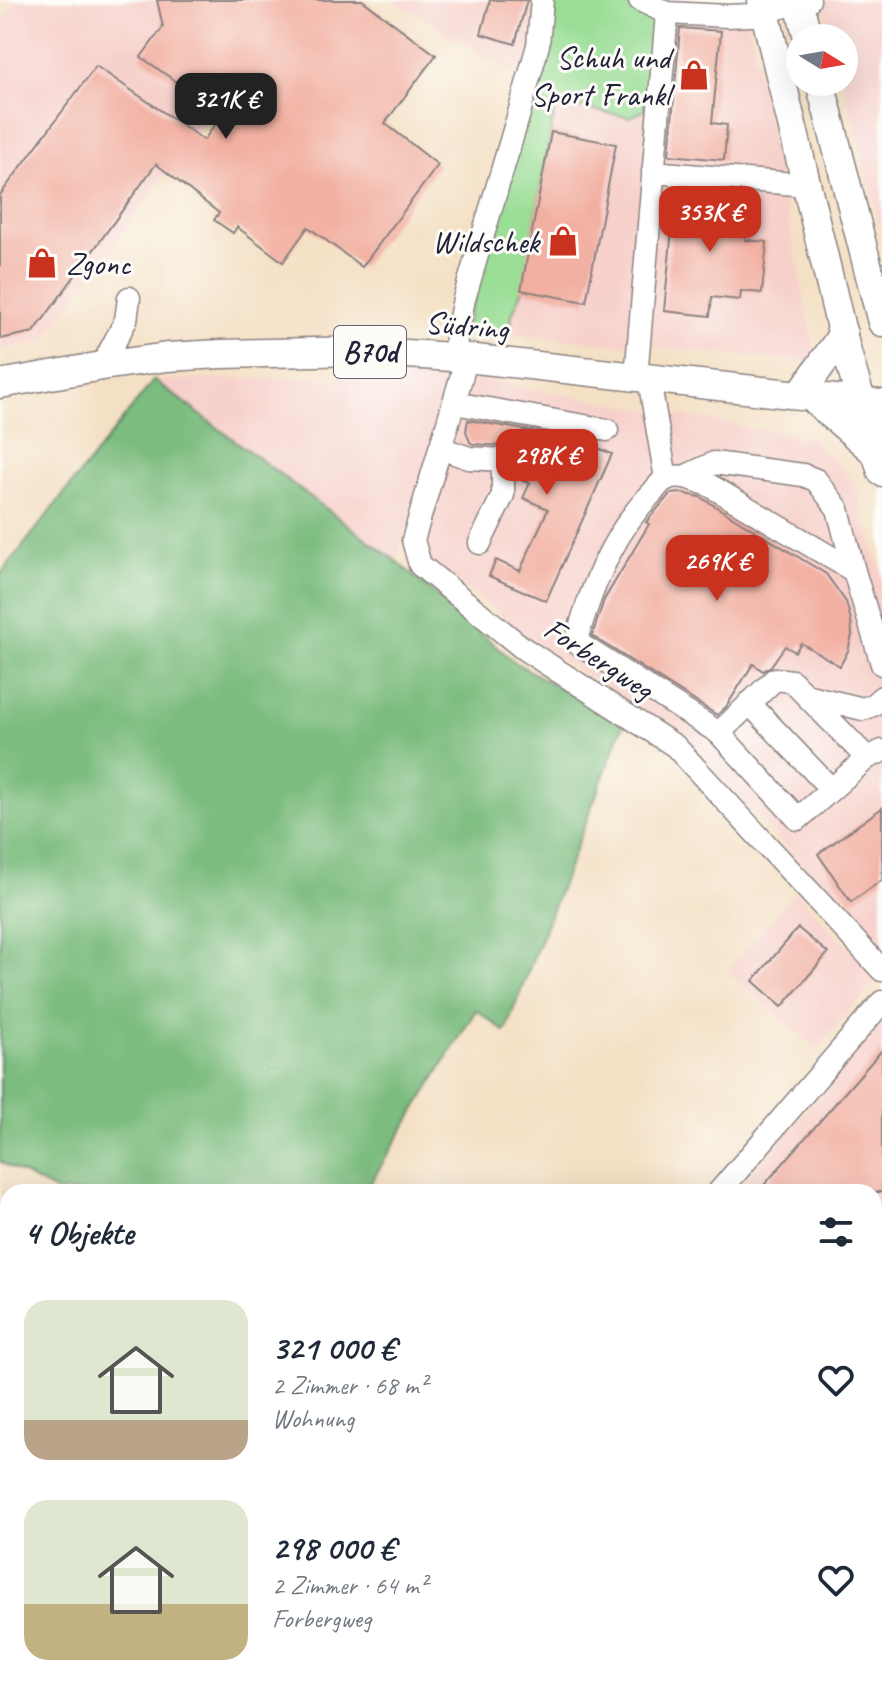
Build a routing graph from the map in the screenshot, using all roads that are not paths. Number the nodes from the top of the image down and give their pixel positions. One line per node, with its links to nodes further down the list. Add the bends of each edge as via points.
1 (542, 0): 12 (street, Forbergweg, via 538,45 464,299 456,337)
2 (640, 0): 5 (street)
3 (816, 0): 4 (street)
4 (779, 12): 5 (street); 8 (main road)
5 (667, 13): 7 (street)
6 (824, 96): 10 (main road)
7 (653, 172): 8 (street); 14 (street)
8 (806, 185): 11 (main road)
9 (129, 298): 13 (street, via 126,320)
10 (882, 322)
11 (843, 334): 16 (main road); 21 (main road)
12 (461, 358): 13 (main road, Südring / B70d, via 361,351 221,354); 14 (main road, Südring / B70d); 18 (street, Forbergweg)
13 (102, 366): 15 (main road, Südring / B70d)
14 (643, 378): 16 (main road, Südring / B70d); 22 (street)
15 (7, 380)
16 (805, 396): 17 (main road, Südring / B70d); 21 (main road)
17 (881, 401): 21 (main road)
18 (454, 403): 19 (street); 20 (street, Forbergweg)
19 (607, 430)
20 (440, 448): 23 (street, via 469,458 503,460 503,495); 32 (street, Forbergweg, via 413,540 420,565 524,649 675,746)
21 (880, 463)
22 (675, 478): 24 (street, via 709,485); 24 (street, via 714,463 816,480 838,509); 29 (street, via 639,506 613,549 587,601 576,642)
23 (480, 543)
24 (854, 571): 25 (street)
25 (882, 664)
26 (808, 696): 27 (street, via 863,709); 28 (street, via 792,681 775,679); 30 (street)
27 (882, 697)
28 (749, 703): 29 (street); 31 (street)
29 (719, 733): 31 (street, via 798,819)
30 (874, 754): 31 (street)
31 (831, 789)
32 (882, 970)
33 (882, 1002): 34 (street)
34 (726, 1184)

